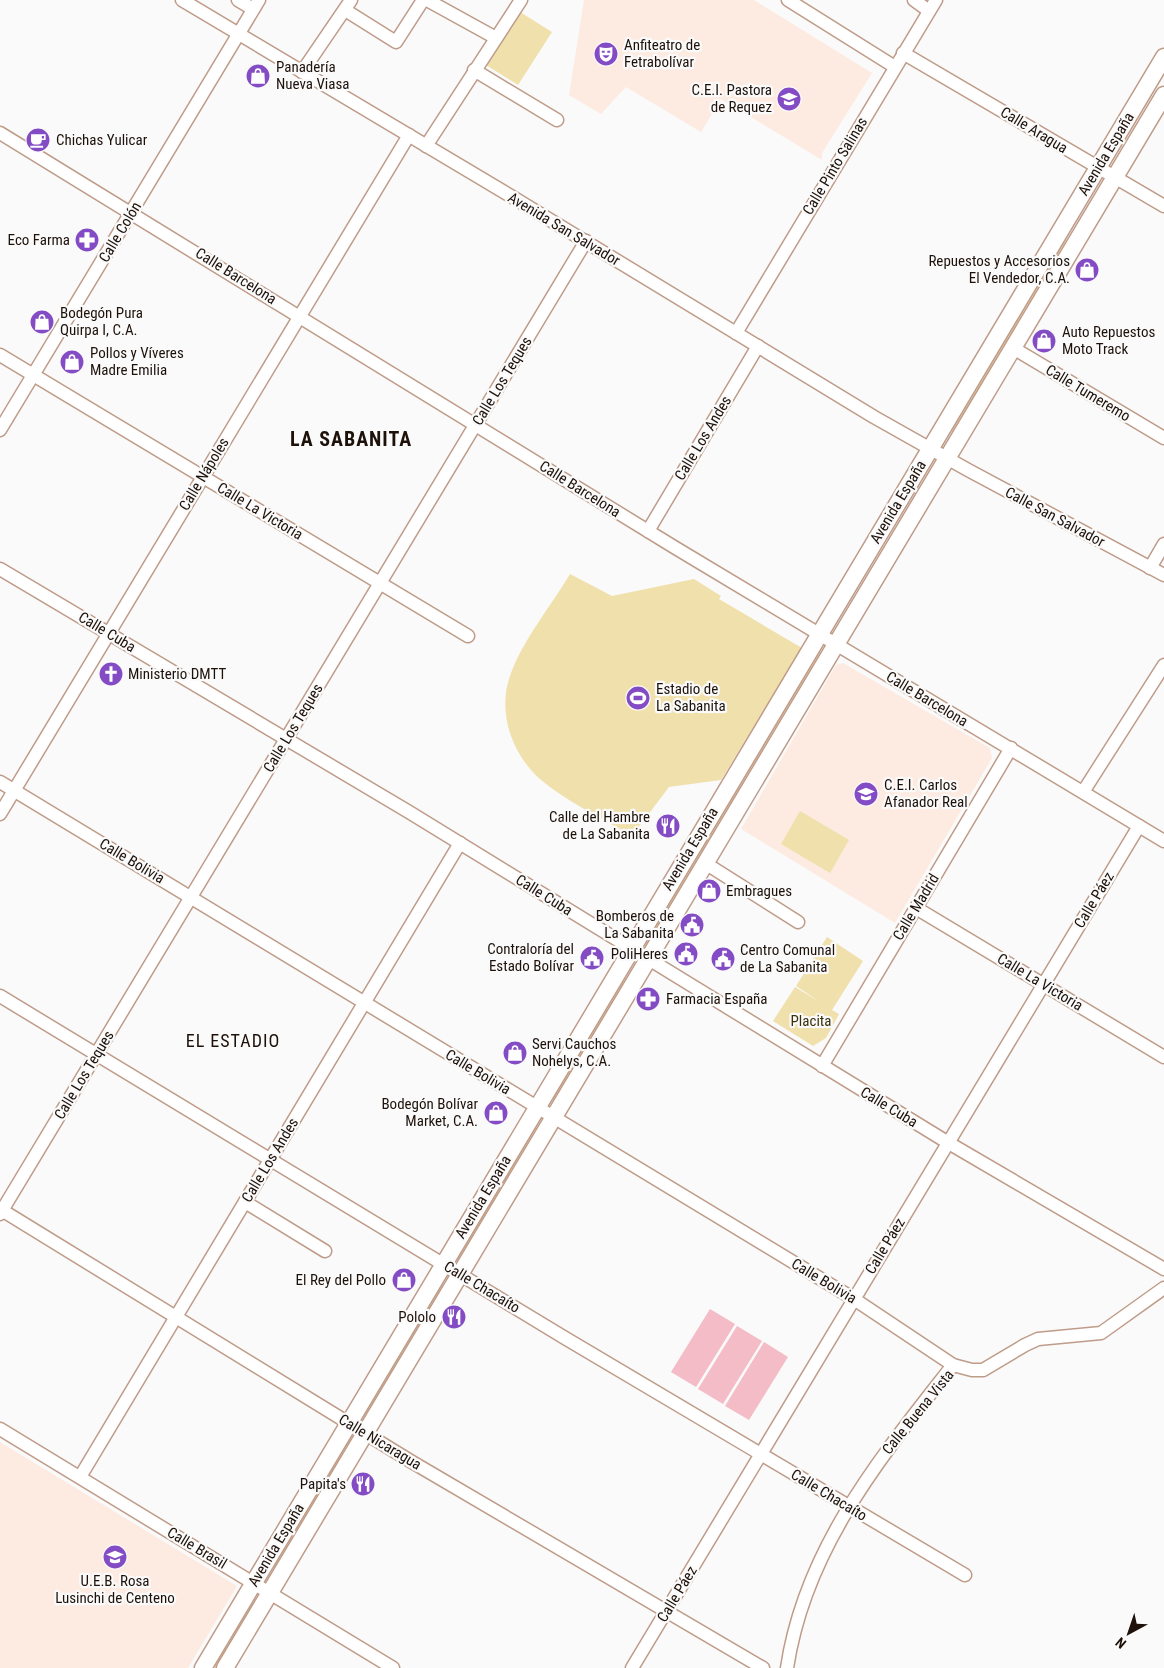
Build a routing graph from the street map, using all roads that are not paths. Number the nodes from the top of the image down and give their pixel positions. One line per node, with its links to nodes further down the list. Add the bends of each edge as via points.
1 (182, 0): 12 (street, Avenida San Salvador)
2 (238, 0): 9 (street)
3 (423, 0): 10 (street, via 396,42)
4 (427, 0): 13 (street)
5 (521, 0): 13 (street)
6 (788, 0): 16 (street)
7 (914, 0): 11 (street)
8 (936, 0): 11 (street, Calle Pinto Salinas)
9 (256, 5): 12 (street, Calle Colón)
10 (348, 5): 18 (street)
11 (929, 12): 14 (street, Calle Pinto Salinas)
12 (239, 34): 18 (street, Avenida San Salvador); 27 (street, Calle Colón)
13 (496, 38): 17 (street)
14 (903, 53): 16 (street, Calle Pinto Salinas); 24 (street, Calle Aragua)
15 (1164, 57): 24 (main road, Avenida España)
16 (895, 67): 30 (street, Calle Pinto Salinas)
17 (474, 70): 20 (street); 23 (street)
18 (302, 72): 22 (street, Avenida San Salvador)
19 (1164, 95): 25 (main road, Avenida España)
20 (557, 120)
21 (0, 133): 27 (street, Calle Barcelona)
22 (409, 135): 23 (street, Avenida San Salvador); 29 (street, Calle Nápoles)
23 (426, 146): 28 (street, Avenida San Salvador)
24 (1098, 168): 25 (street, Calle Aragua); 38 (main road, Avenida España)
25 (1115, 177): 26 (street, Calle Aragua); 32 (main road, Avenida España)
26 (1164, 206)
27 (132, 212): 29 (street, Calle Barcelona); 34 (street, Calle Colón)
28 (586, 241): 30 (street, Avenida San Salvador); 35 (street, Calle Los Teques)
29 (300, 316): 35 (street, Calle Barcelona); 40 (street, Calle Nápoles)
30 (736, 332): 31 (street, Avenida San Salvador)
31 (758, 346): 38 (street, Avenida San Salvador); 41 (street, Calle Los Andes)
32 (1013, 348): 37 (street, Calle Tumeremo); 39 (main road, Avenida España)
33 (0, 355): 34 (street, Calle La Victoria)
34 (34, 375): 36 (street, Calle Colón); 40 (street, Calle La Victoria)
35 (476, 425): 41 (street, Calle Barcelona); 46 (street, Calle Los Teques)
36 (0, 430)
37 (1164, 438)
38 (930, 448): 39 (street, Avenida San Salvador); 48 (main road, Avenida España)
39 (947, 458): 43 (street, Calle San Salvador); 50 (main road, Avenida España)
40 (203, 477): 46 (street, Calle La Victoria); 47 (street, Calle Nápoles)
41 (648, 531): 48 (street, Calle Barcelona)
42 (1164, 544): 43 (street)
43 (1150, 568): 45 (street, Calle San Salvador)
44 (0, 569): 47 (street, Calle Cuba)
45 (1164, 576)
46 (380, 583): 49 (street, Calle La Victoria); 52 (street, Calle Los Teques)
47 (109, 633): 52 (street, Calle Cuba); 55 (street, Calle Nápoles)
48 (819, 634): 50 (street, Calle Barcelona); 65 (main road, Avenida España)
49 (468, 636)
50 (835, 645): 53 (street, Calle Barcelona); 61 (main road, Avenida España)
51 (1164, 666): 56 (street)
52 (286, 739): 60 (street, Calle Cuba); 62 (street, Calle Los Teques)
53 (1010, 748): 56 (street, Calle Barcelona); 63 (street, Calle Madrid)
54 (0, 782): 55 (street, Calle Bolivia)
55 (14, 790): 57 (street, Calle Nápoles); 62 (street, Calle Bolivia)
56 (1083, 792): 58 (street, Calle Barcelona)
57 (0, 814)
58 (1139, 826): 59 (street, Calle Barcelona); 67 (street, Calle Páez)
59 (1164, 840)
60 (460, 843): 65 (street, Calle Cuba); 69 (street, Calle Los Andes)
61 (705, 863): 64 (street); 66 (main road, Avenida España)
62 (191, 897): 69 (street, Calle Bolivia); 70 (street, Calle Los Teques)
63 (916, 908): 67 (street, Calle La Victoria); 72 (street, Calle Madrid)
64 (798, 922)
65 (631, 949): 66 (street, Calle Cuba); 73 (main road, Avenida España)
66 (647, 959): 72 (street, Calle Cuba); 74 (main road, Avenida España)
67 (1043, 984): 71 (street, Calle La Victoria); 75 (street, Calle Páez)
68 (0, 996): 70 (street, Calle Chacaíto)
69 (364, 1002): 73 (street, Calle Bolivia); 76 (street, Calle Los Andes)
70 (97, 1054): 76 (street, Calle Chacaíto); 78 (street, Calle Los Teques)
71 (1164, 1057)
72 (822, 1066): 75 (street, Calle Cuba)
73 (536, 1108): 74 (street, Calle Bolivia); 80 (main road, Avenida España)
74 (553, 1118): 82 (main road, Avenida España); 84 (street, Calle Bolivia)
75 (947, 1142): 81 (street, Calle Cuba); 84 (street, Calle Páez)
76 (271, 1158): 77 (street, Calle Los Andes); 80 (street, Calle Chacaíto)
77 (245, 1202): 79 (street); 85 (street, Calle Los Andes)
78 (1, 1211): 85 (street, Calle Nicaragua)
79 (325, 1251)
80 (444, 1264): 82 (street, Calle Chacaíto); 87 (main road, Avenida España)
81 (1164, 1269)
82 (460, 1274): 89 (main road, Avenida España); 90 (street, Calle Chacaíto)
83 (1164, 1288): 86 (street, Calle Buena Vista, via 1101,1333 1038,1339 983,1370)
84 (854, 1298): 86 (street, Calle Bolivia); 90 (street, Calle Páez)
85 (176, 1316): 87 (street, Calle Nicaragua); 91 (street, Calle Los Andes)
86 (954, 1365): 92 (street, Calle Buena Vista, via 893,1442)
87 (349, 1423): 89 (street, Calle Nicaragua); 94 (main road, Avenida España)
88 (0, 1428): 91 (street, Calle Brasil)
89 (365, 1433): 95 (main road, Avenida España); 96 (street, Calle Nicaragua)
90 (760, 1454): 92 (street, Calle Chacaíto); 96 (street, Calle Páez)
91 (80, 1477): 94 (street, Calle Brasil)
92 (848, 1507): 93 (street, Calle Chacaíto); 102 (street, Calle Buena Vista, via 804,1597 791,1642)
93 (965, 1575)
94 (253, 1583): 95 (street, Calle Brasil); 97 (main road, Avenida España)
95 (270, 1593): 98 (main road, Avenida España); 99 (street, Calle Brasil)
96 (666, 1611): 100 (street, Calle Páez); 101 (street, Calle Nicaragua)
97 (203, 1668)
98 (225, 1668)
99 (393, 1668)
100 (632, 1668)
101 (763, 1668)
102 (788, 1668)

